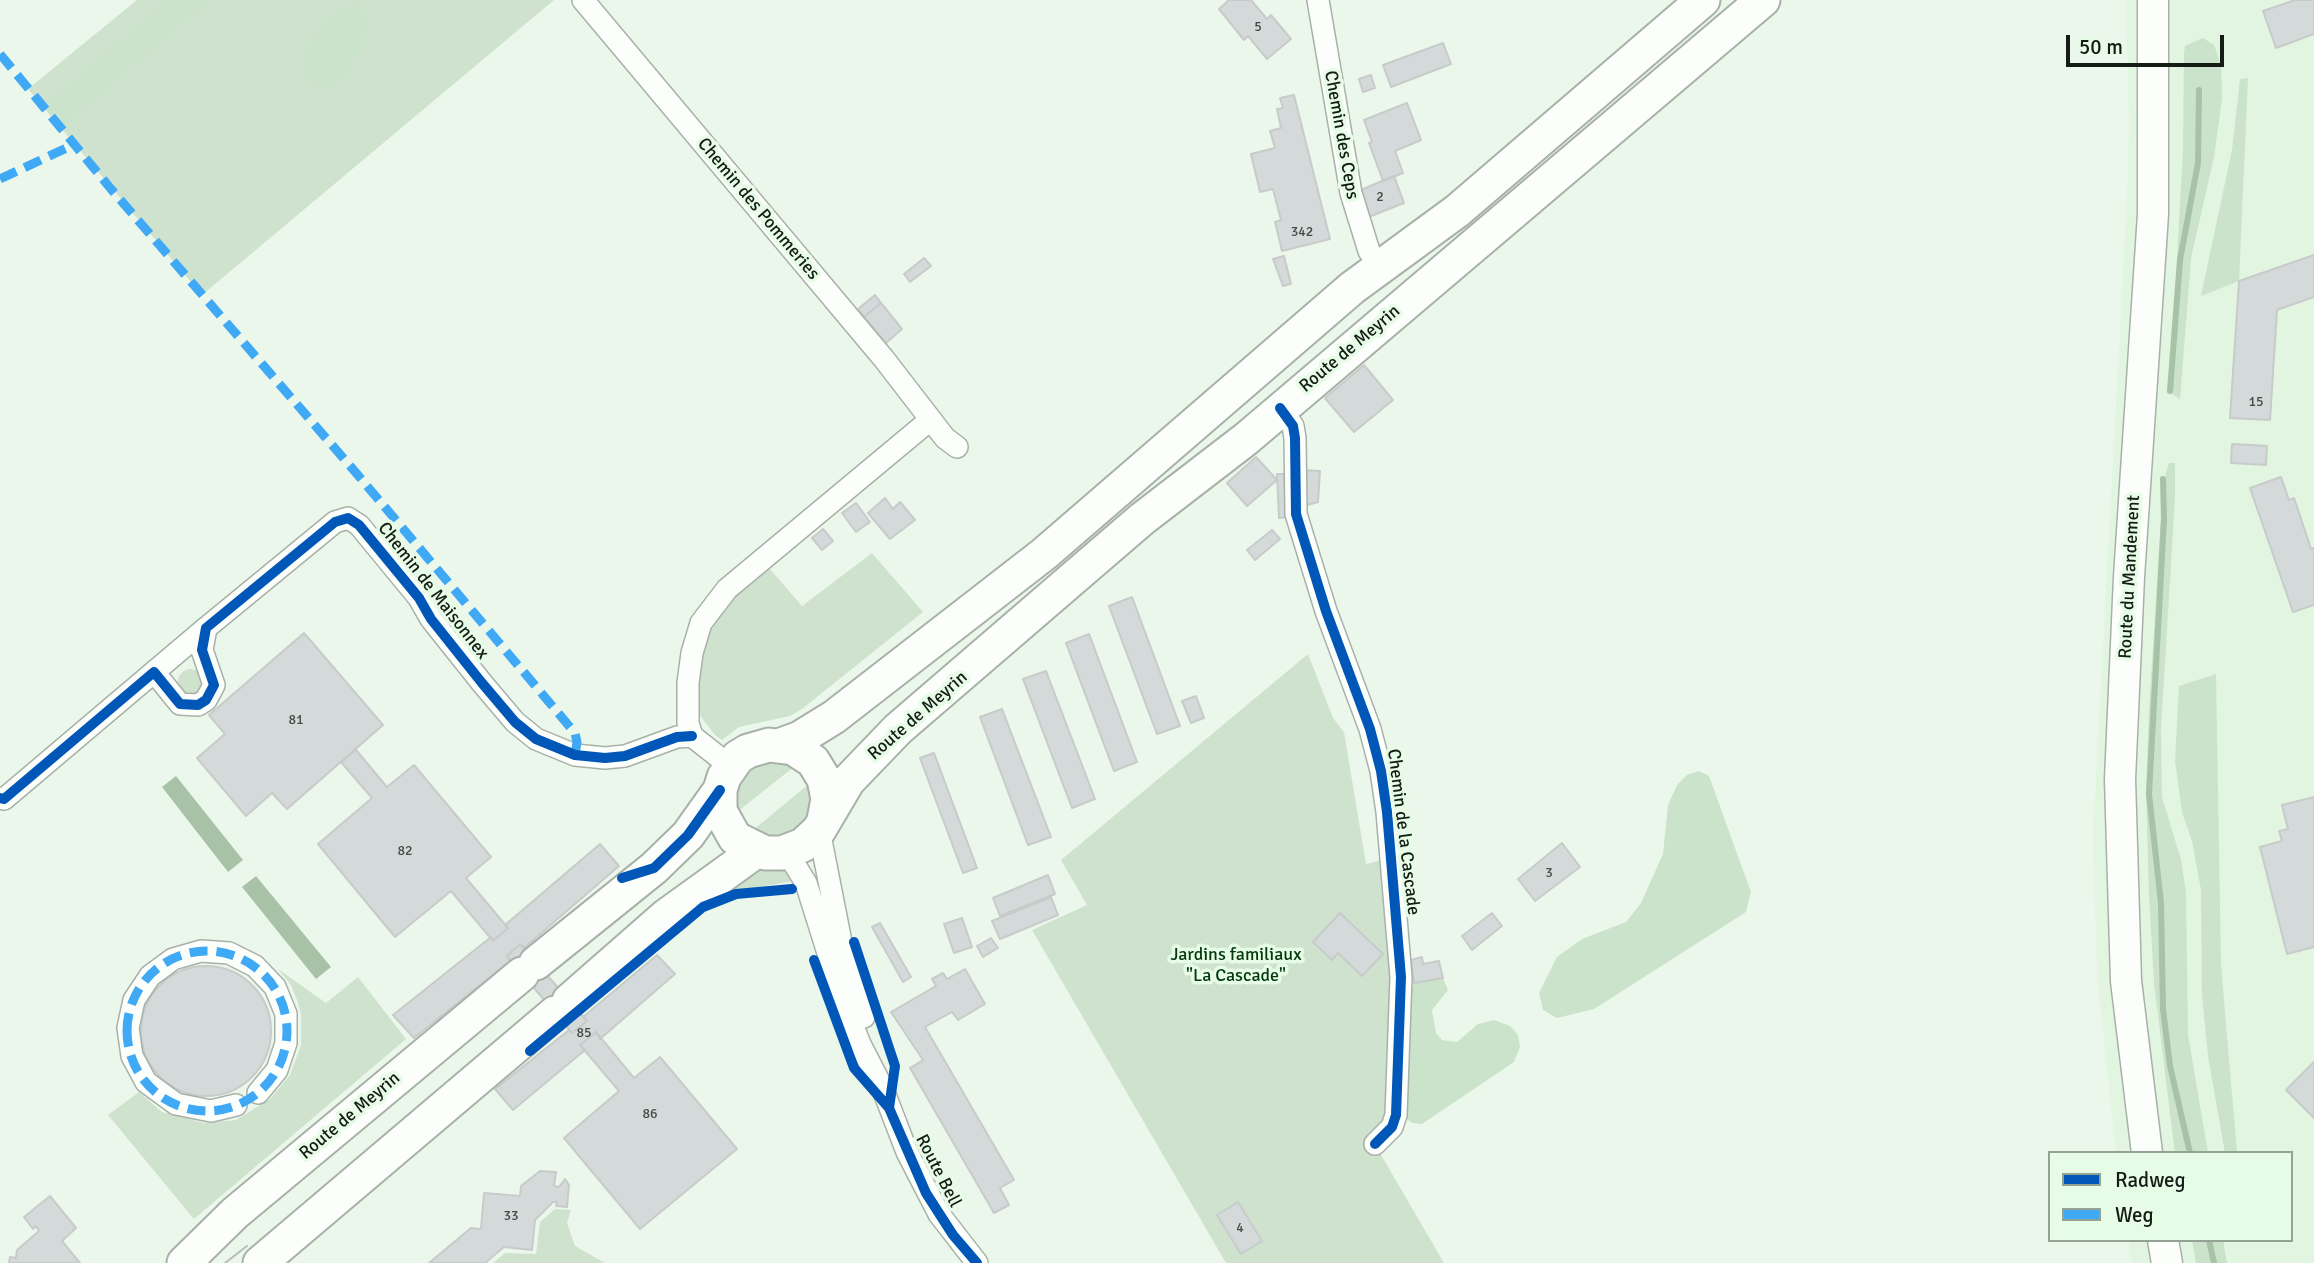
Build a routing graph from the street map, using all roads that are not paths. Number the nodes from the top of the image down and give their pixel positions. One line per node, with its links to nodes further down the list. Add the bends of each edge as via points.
1 (583, 0): 8 (street, Chemin des Pommeries)
2 (1318, 0): 6 (street, Chemin des Ceps, via 1350,192 1369,251)
3 (1703, 0): 6 (main road, Route de Meyrin, via 1457,211)
4 (1763, 0): 7 (main road, Route de Meyrin)
5 (2153, 0): 22 (main road, Route du Mandement, via 2153,214 2120,779 2126,981)
6 (1379, 266): 13 (main road, Route de Meyrin, via 987,601 834,717)
7 (1280, 408): 16 (main road, Route de Meyrin, via 1142,519 898,729 848,781); 21 (street, Chemin de la Cascade, via 1293,426 1295,438 1296,514 1381,771 1401,977 1396,1115 1392,1127)
8 (930, 420): 9 (street, Chemin des Pommeries); 12 (street, via 716,601 701,623 692,653 687,708)
9 (957, 447)
10 (206, 628): 11 (street, Chemin de Maisonnex); 11 (street, via 202,650 214,685 205,700 198,705 180,704); 12 (street, Chemin de Maisonnex, via 335,522 348,518 359,525 410,587 507,712 536,739 575,755 605,758)
11 (154, 671): 15 (street, Chemin de Maisonnex)
12 (692, 736): 14 (street)
13 (781, 745): 14 (main road, Route de Meyrin, via 748,751); 16 (main road, via 804,753 820,769 828,799)
14 (725, 778): 17 (main road, via 720,811 729,831 745,846); 24 (main road, Route de Meyrin, via 688,835 654,868 235,1213)
15 (0, 798)
16 (821, 825): 17 (main road, Route de Meyrin, via 803,845); 18 (street, Route Bell, via 842,947 873,1041)
17 (769, 852): 18 (street, Route Bell, via 793,862 806,883 841,995); 25 (main road, Route de Meyrin, via 666,915)
18 (882, 1087): 26 (street, Route Bell, via 926,1193)
19 (258, 1093): 20 (street, via 277,1070 286,1043 286,1014 275,987 255,966 229,953 201,951 173,958 150,976 134,1000 128,1028 132,1056 146,1082 176,1104 211,1111)
20 (236, 1105)
21 (1375, 1144)
22 (2147, 1151)
23 (2163, 1242): 27 (main road)
24 (184, 1263)
25 (260, 1263)
26 (977, 1263)
27 (2167, 1263)

